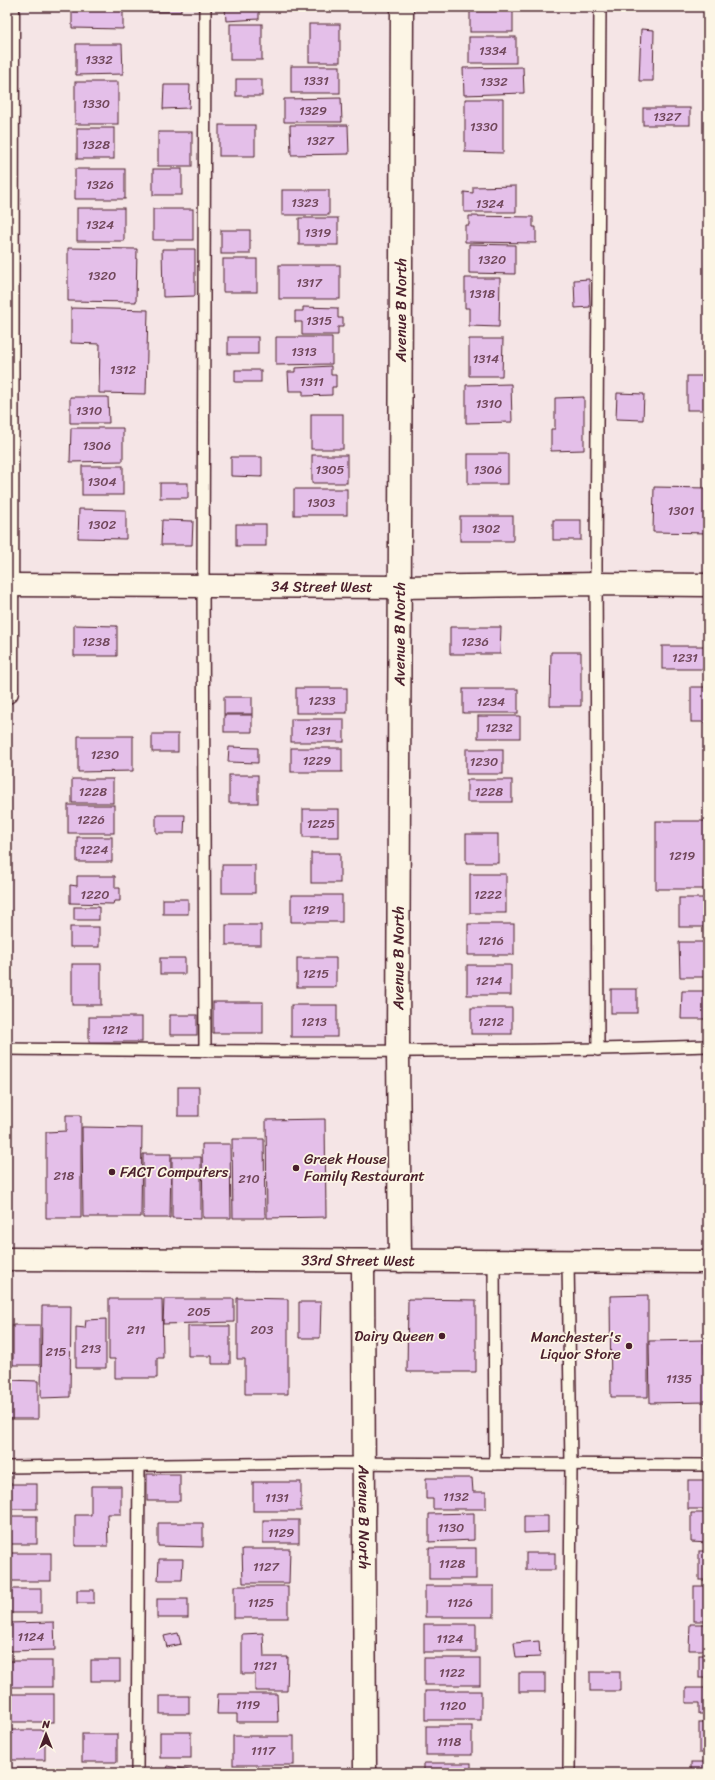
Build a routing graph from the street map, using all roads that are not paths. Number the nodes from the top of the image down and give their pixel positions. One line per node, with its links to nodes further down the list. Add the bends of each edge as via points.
1 (8, 7): 6 (street)
2 (204, 7): 7 (lane)
3 (402, 7): 9 (street, Avenue B North)
4 (600, 7): 5 (lane)
5 (596, 584): 8 (street, 34 Street West); 9 (street, 34 Street West); 13 (lane)
6 (8, 585): 7 (street, 34 Street West); 10 (street)
7 (203, 585): 9 (street, 34 Street West); 14 (lane)
8 (708, 585)
9 (401, 587): 15 (street, Avenue B North)
10 (7, 692)
11 (708, 1046): 13 (lane)
12 (7, 1048): 14 (lane)
13 (598, 1050): 15 (lane)
14 (205, 1051): 15 (lane)
15 (398, 1052): 19 (street, Avenue B North)
16 (7, 1259): 18 (street, 33rd Street West)
17 (494, 1260): 19 (street, 33rd Street West); 20 (street, 33rd Street West); 23 (lane)
18 (363, 1261): 19 (street, 33rd Street West); 22 (street, Avenue B North)
19 (400, 1261)
20 (568, 1261): 21 (street, 33rd Street West); 24 (lane)
21 (708, 1262)
22 (362, 1463): 23 (lane); 25 (lane); 29 (street, Avenue B North)
23 (495, 1464): 24 (lane)
24 (571, 1464): 26 (lane); 30 (lane)
25 (139, 1465): 27 (lane); 28 (lane)
26 (708, 1465)
27 (7, 1467)
28 (137, 1773)
29 (365, 1773)
30 (569, 1773)

